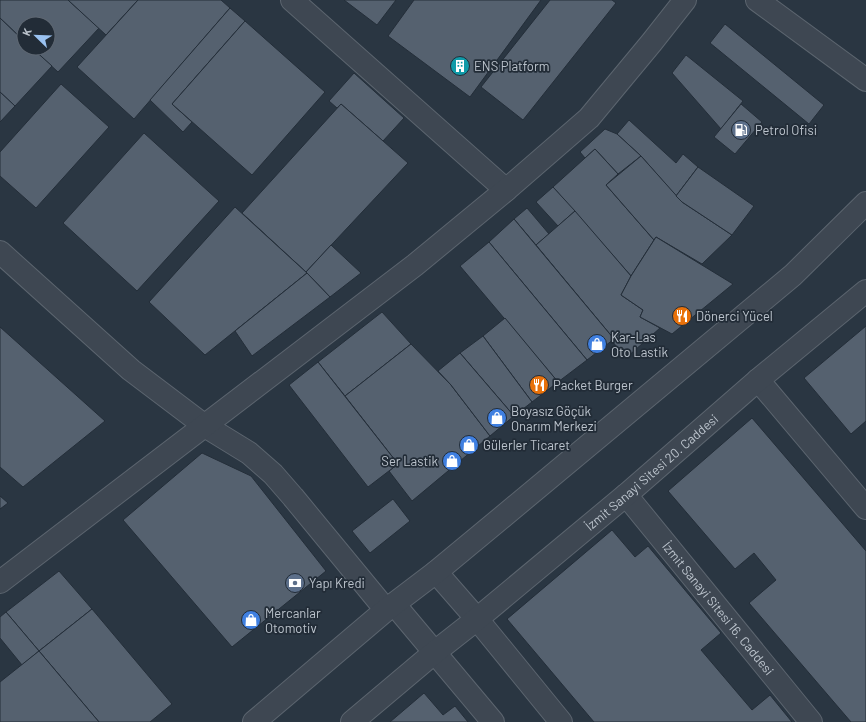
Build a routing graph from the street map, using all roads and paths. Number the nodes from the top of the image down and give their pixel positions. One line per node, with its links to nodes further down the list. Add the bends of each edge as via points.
1 (292, 0): 5 (street)
2 (685, 0): 5 (street, via 593,113)
3 (757, 0): 4 (street)
4 (866, 80)
5 (506, 190): 10 (street, via 409,270)
6 (866, 203): 13 (street, via 793,275)
7 (0, 252): 10 (street, via 131,370)
8 (866, 291): 9 (street, İzmit Sanayi Sitesi 20. Caddesi)
9 (758, 380): 11 (street, İzmit Sanayi Sitesi 20. Caddesi); 12 (street)
10 (205, 426): 14 (street); 15 (street, via 249,453 272,474)
11 (626, 494): 16 (street, İzmit Sanayi Sitesi 20. Caddesi); 22 (street, İzmit Sanayi Sitesi 16. Caddesi)
12 (866, 508)
13 (436, 572): 15 (street); 16 (street)
14 (0, 582)
15 (390, 607): 17 (street); 18 (street)
16 (477, 619): 17 (street, İzmit Sanayi Sitesi 20. Caddesi); 21 (street)
17 (435, 652): 19 (street, İzmit Sanayi Sitesi 20. Caddesi); 20 (street)
18 (254, 722)
19 (352, 722)
20 (493, 722)
21 (561, 722)
22 (811, 722)

